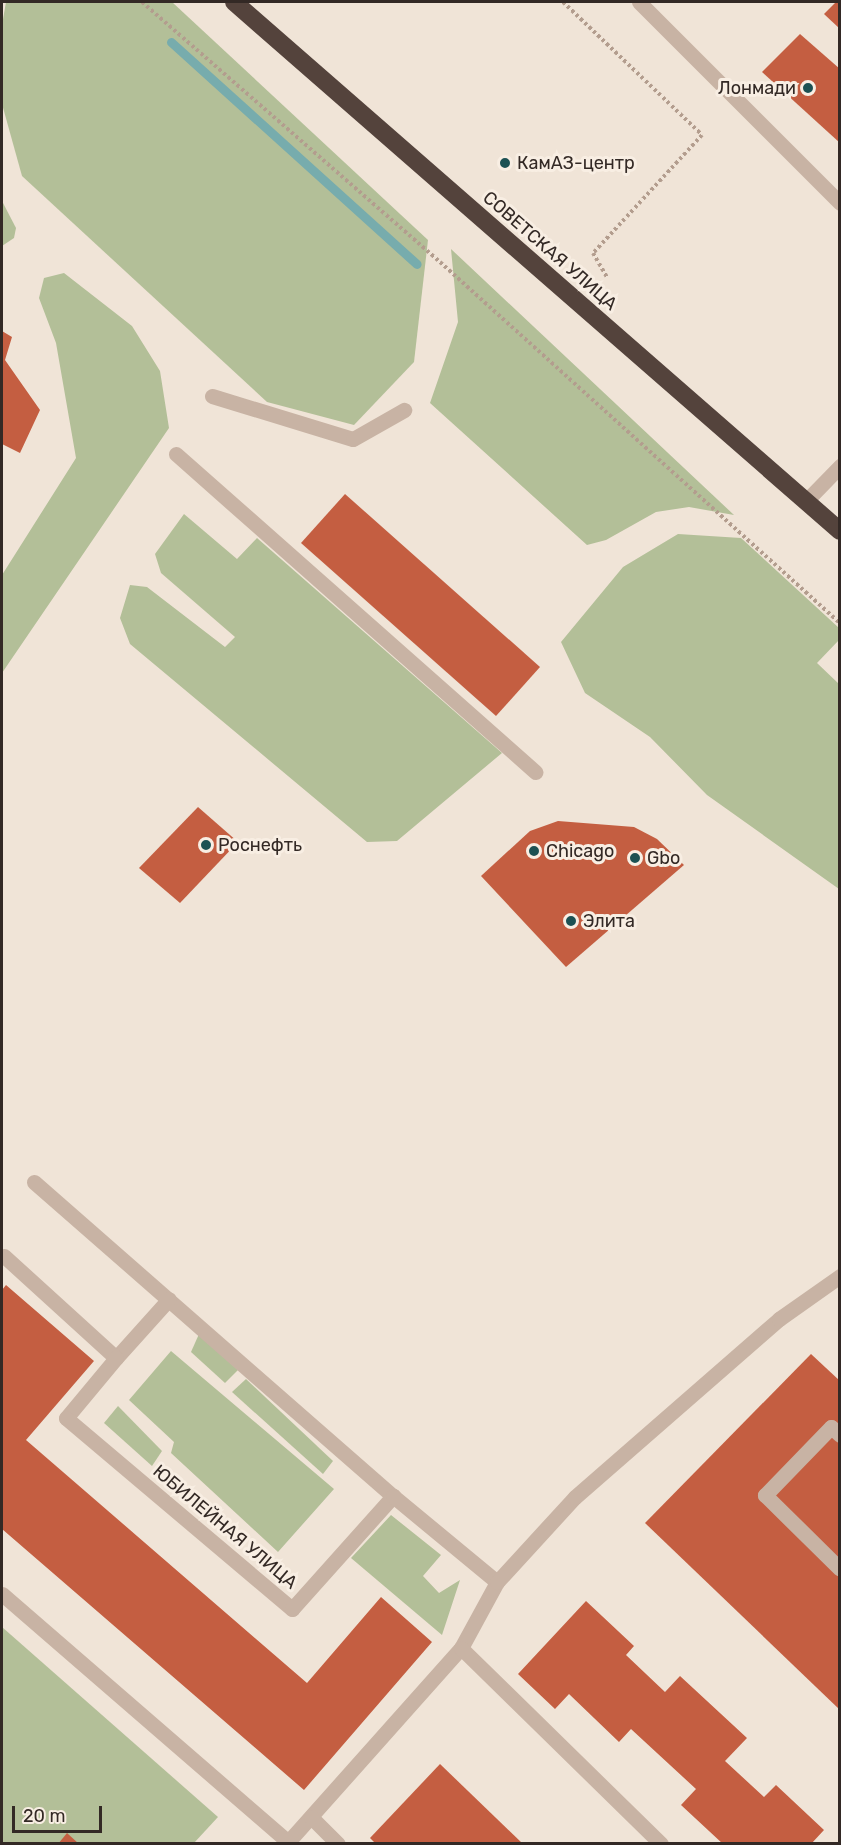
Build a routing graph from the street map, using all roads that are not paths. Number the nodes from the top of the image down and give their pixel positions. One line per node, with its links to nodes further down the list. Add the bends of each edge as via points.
1 (234, 2): 8 (highway, СОВЕТСКАЯ УЛИЦА)
2 (639, 2): 3 (street)
3 (840, 203)
4 (212, 396): 5 (street, via 353,439)
5 (404, 410)
6 (176, 454): 10 (street)
7 (840, 466): 8 (street)
8 (806, 501): 9 (highway, СОВЕТСКАЯ УЛИЦА)
9 (840, 531)
10 (536, 772)
11 (34, 1182): 14 (street)
12 (3, 1257): 15 (street)
13 (840, 1276): 19 (street, via 779,1319 575,1497)
14 (169, 1299): 15 (street); 17 (street)
15 (116, 1358): 17 (street, ЮБИЛЕЙНАЯ УЛИЦА, via 66,1418 292,1609)
16 (840, 1435): 18 (street, via 831,1427 765,1495)
17 (393, 1496): 19 (street)
18 (840, 1569)
19 (497, 1582): 21 (street)
20 (2, 1594): 22 (street, via 288,1842)
21 (461, 1648): 22 (street); 24 (street)
22 (311, 1817): 23 (street)
23 (338, 1844)
24 (661, 1844)

